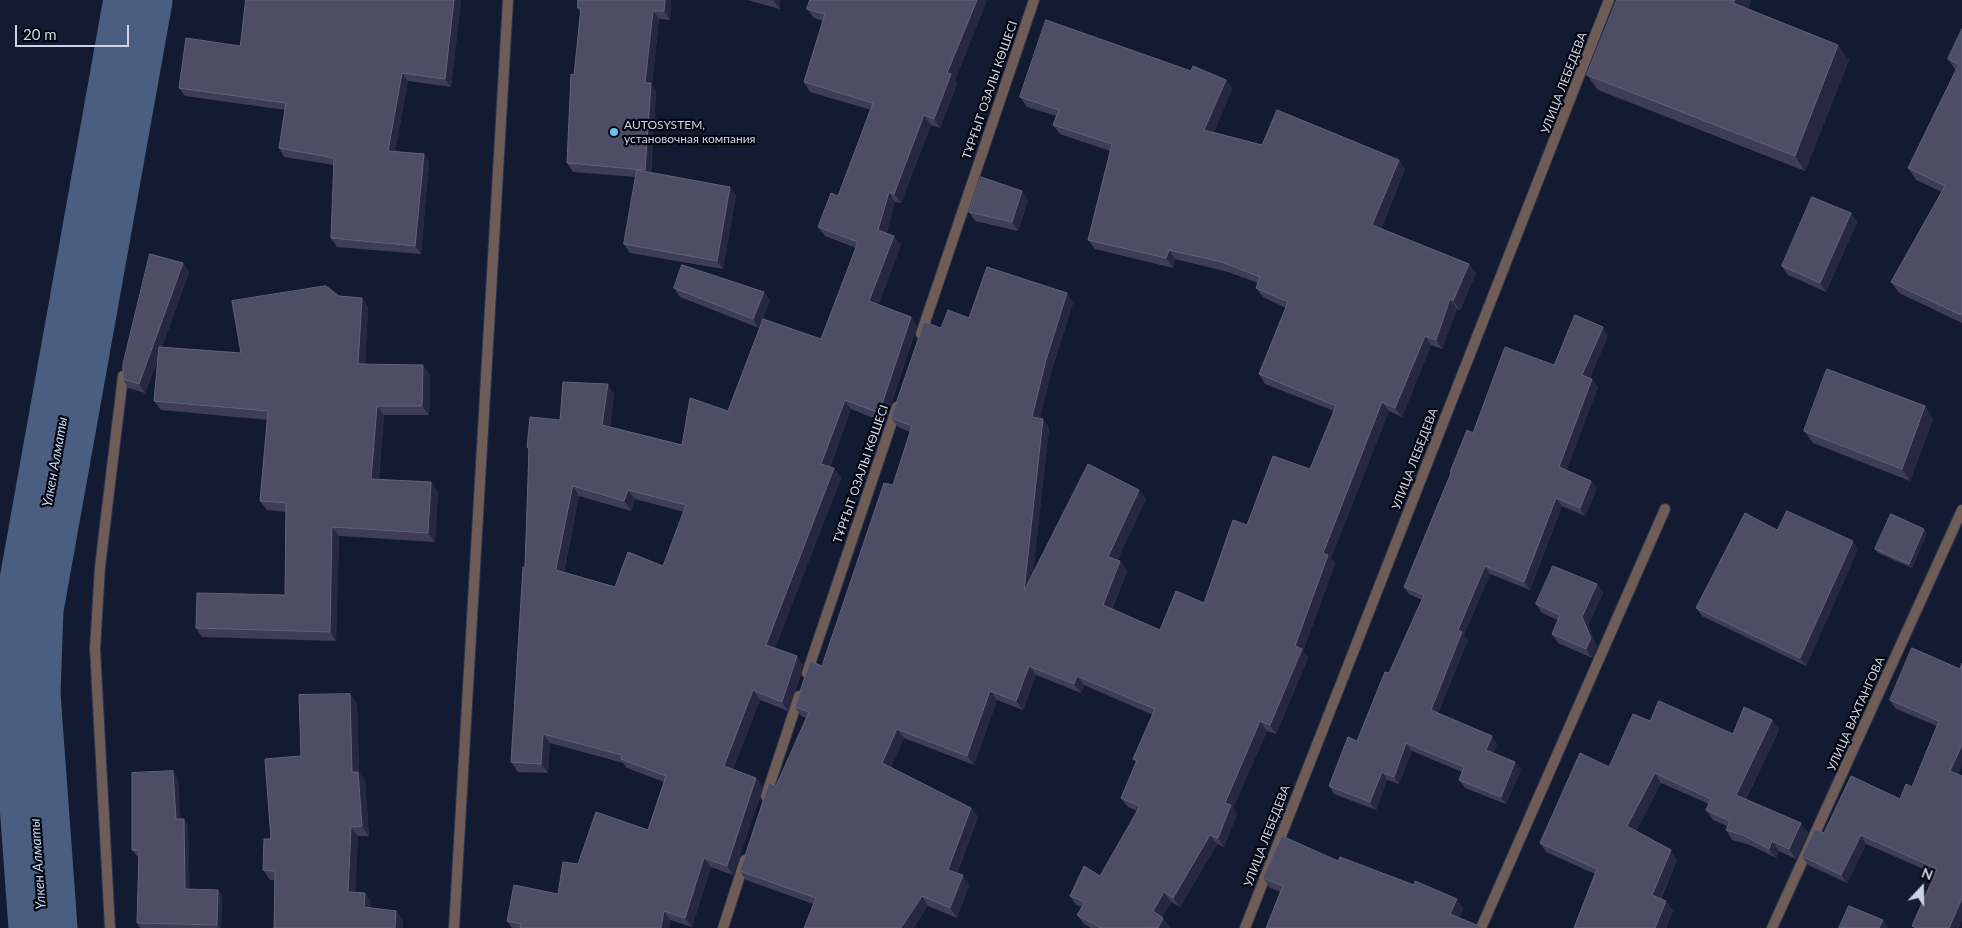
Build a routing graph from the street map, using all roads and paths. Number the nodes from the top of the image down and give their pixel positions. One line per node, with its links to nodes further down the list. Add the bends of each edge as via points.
1 (508, 0): 12 (street)
2 (1034, 0): 4 (street, ТҰРҒЫТ ОЗАЛЫ КӨШЕСІ)
3 (1610, 0): 14 (street, УЛИЦА ЛЕБЕДЕВА)
4 (917, 348)
5 (124, 376): 11 (street, via 100,567 95,649)
6 (901, 396): 9 (street, ТҰРҒЫТ ОЗАЛЫ КӨШЕСІ)
7 (1665, 508): 15 (street)
8 (1962, 510): 16 (street, УЛИЦА ВАХТАНГОВА)
9 (761, 810)
10 (749, 846): 13 (street)
11 (110, 928)
12 (454, 928)
13 (723, 928)
14 (1245, 928)
15 (1481, 928)
16 (1772, 928)

